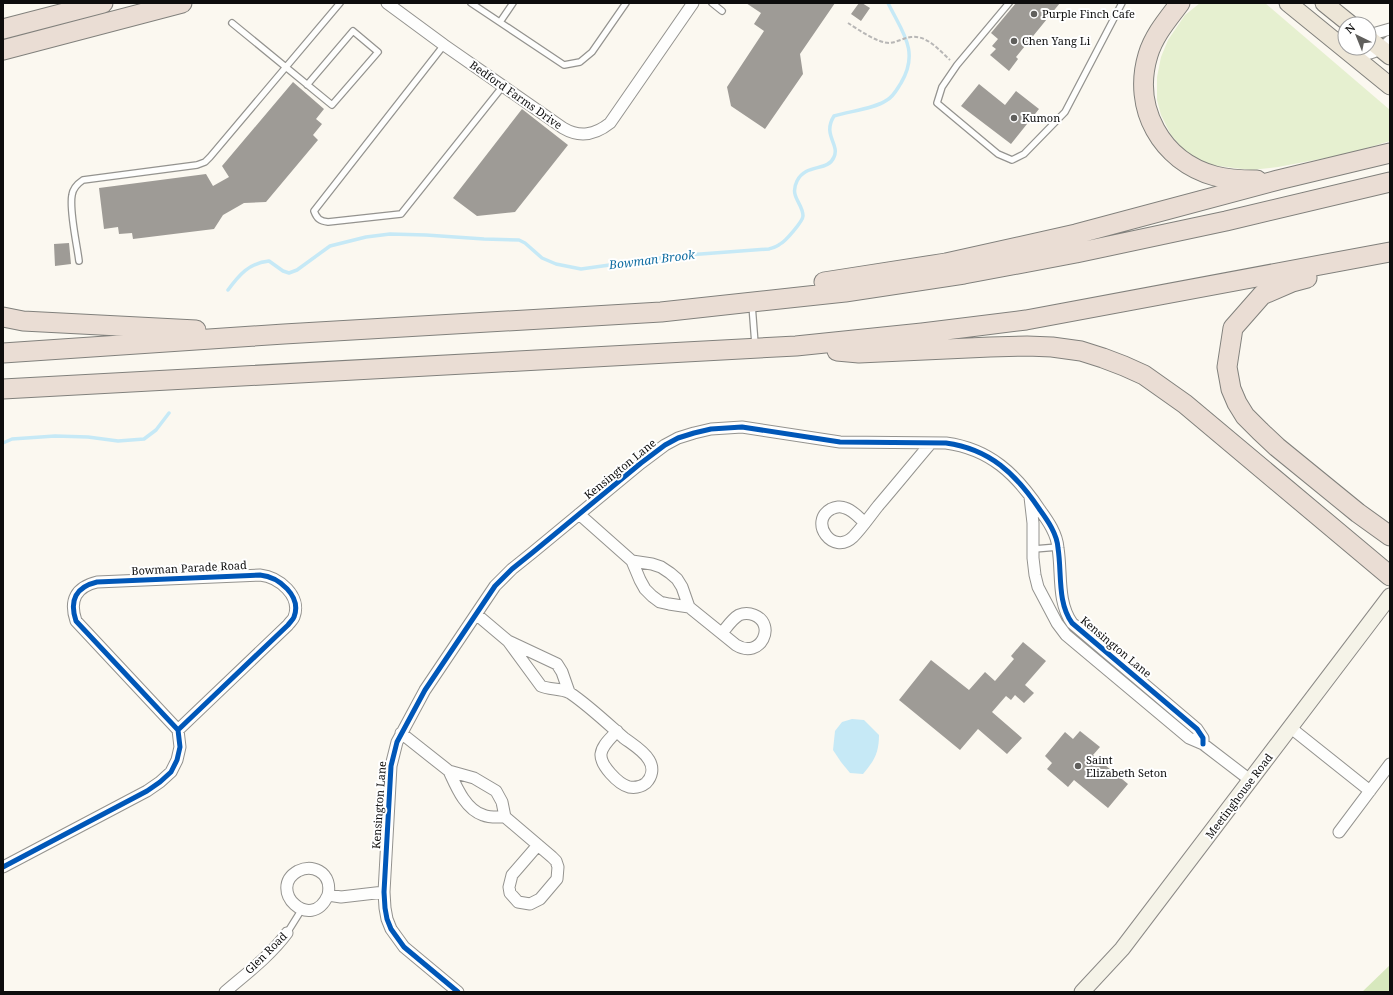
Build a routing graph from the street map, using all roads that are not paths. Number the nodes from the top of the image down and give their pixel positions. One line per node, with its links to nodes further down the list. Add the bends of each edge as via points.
1 (103, 3): 19 (highway)
2 (182, 3): 24 (highway)
3 (340, 3): 26 (lane)
4 (387, 3): 22 (street, Bedford Farms Drive)
5 (472, 3): 17 (lane)
6 (513, 3): 17 (lane)
7 (626, 3): 17 (lane, via 592,52 580,62 564,66)
8 (693, 3): 28 (street, Bedford Farms Drive, via 610,122 602,129 588,134 571,133)
9 (712, 3): 15 (lane)
10 (1008, 3): 11 (lane, via 942,87 937,103 998,154 1012,160 1024,154 1065,112)
11 (1122, 3)
12 (1288, 3): 25 (main road)
13 (1324, 3): 16 (main road)
14 (1180, 5): 31 (highway, via 1160,31 1148,54 1144,80 1145,102 1152,123 1173,154 1189,166 1233,180)
15 (722, 12)
16 (1340, 16)
17 (500, 22)
18 (232, 23): 26 (lane)
19 (3, 29)
20 (1390, 29): 21 (street)
21 (1377, 33)
22 (444, 45): 28 (street, Bedford Farms Drive); 28 (lane, via 314,211 321,221 401,214)
23 (1383, 46): 25 (street, via 1368,54)
24 (3, 50)
25 (1354, 57): 29 (main road)
26 (286, 67): 27 (lane); 35 (lane, via 204,162 83,180 76,185 71,204)
27 (307, 85): 27 (lane, via 332,105 378,52 353,31)
28 (503, 86)
29 (1390, 86)
30 (1390, 153): 31 (highway)
31 (1278, 180): 37 (highway, via 1076,234 946,263 707,300)
32 (1390, 182): 36 (highway, via 1140,240 1022,264 902,284)
33 (1390, 252): 40 (highway, via 1026,320 922,334)
34 (1390, 260): 46 (highway, via 1292,282 1262,295 1234,328 1227,367 1231,389 1245,416 1277,447)
35 (79, 261)
36 (752, 303): 37 (highway); 41 (lane)
37 (661, 312): 39 (highway)
38 (3, 317): 39 (highway, via 23,321)
39 (284, 334): 42 (highway)
40 (796, 346): 41 (highway); 54 (highway, via 859,353 1004,346 1052,347 1081,351 1124,366 1144,375 1185,404)
41 (756, 348): 43 (highway)
42 (3, 353)
43 (3, 389)
44 (931, 443): 45 (street, Kensington Lane, via 960,445 988,456 1011,474); 47 (street, Kensington Lane, via 855,443 742,427 709,429 678,438 665,445); 49 (street)
45 (1030, 495): 51 (street, Kensington Lane, via 1053,530); 52 (street, Kensington Lane)
46 (1358, 513): 48 (highway); 50 (highway)
47 (579, 514): 53 (street); 57 (street, Kensington Lane, via 512,569 495,586)
48 (1390, 521)
49 (865, 523)
50 (1390, 536)
51 (1058, 547): 52 (lane); 60 (street, Kensington Lane, via 1061,589 1068,617)
52 (1034, 549): 61 (street, Kensington Lane, via 1038,587 1050,612 1066,635)
53 (632, 561): 56 (street, via 645,588 652,596 660,602); 56 (street, via 652,564 670,573 677,579)
54 (1390, 576)
55 (1390, 596): 64 (street, Meetinghouse Road)
56 (689, 607): 58 (street)
57 (476, 614): 59 (street); 67 (street, Kensington Lane, via 425,690)
58 (722, 633)
59 (508, 641): 62 (street, via 541,686); 62 (street, via 557,664)
60 (1100, 647): 61 (lane); 63 (street, Kensington Lane)
61 (1092, 657): 68 (street, Kensington Lane)
62 (569, 692): 66 (street)
63 (1194, 725): 68 (lane); 69 (street, Kensington Lane, via 1200,732)
64 (1291, 728): 72 (street, Meetinghouse Road); 73 (street)
65 (178, 730): 65 (street, Bowman Parade Road, via 76,621 73,606 78,592 83,587 97,582 260,575 278,580 290,592 294,601 294,617); 77 (street, via 180,747 177,760 171,772 160,782)
66 (617, 731): 66 (street, via 650,761 652,772 642,786 635,788 623,784 603,765 602,749)
67 (401, 733): 71 (street); 78 (street, Kensington Lane, via 391,766)
68 (1186, 735): 69 (street, Kensington Lane)
69 (1204, 744): 72 (street, Kensington Lane)
70 (1390, 764): 73 (street)
71 (449, 771): 74 (street, via 474,778 496,792 502,802); 74 (street, via 461,794 478,813 489,817)
72 (1250, 780): 84 (street, Meetinghouse Road, via 1122,949)
73 (1370, 790): 75 (street)
74 (505, 817): 76 (street)
75 (1339, 832)
76 (538, 845): 76 (street, via 556,861 558,873 540,898 524,904 518,902 510,893 510,881 512,875)
77 (3, 867)
78 (384, 892): 79 (street, via 341,898); 83 (street, Kensington Lane, via 387,919 397,938 415,957)
79 (328, 895): 80 (street, via 318,908); 80 (street, via 328,883 321,873 310,868 298,871 290,879 287,891 292,903)
80 (302, 909): 81 (lane, Glen Road)
81 (287, 933): 82 (street, Glen Road, via 270,952)
82 (225, 992)
83 (458, 992)
84 (1082, 992)

